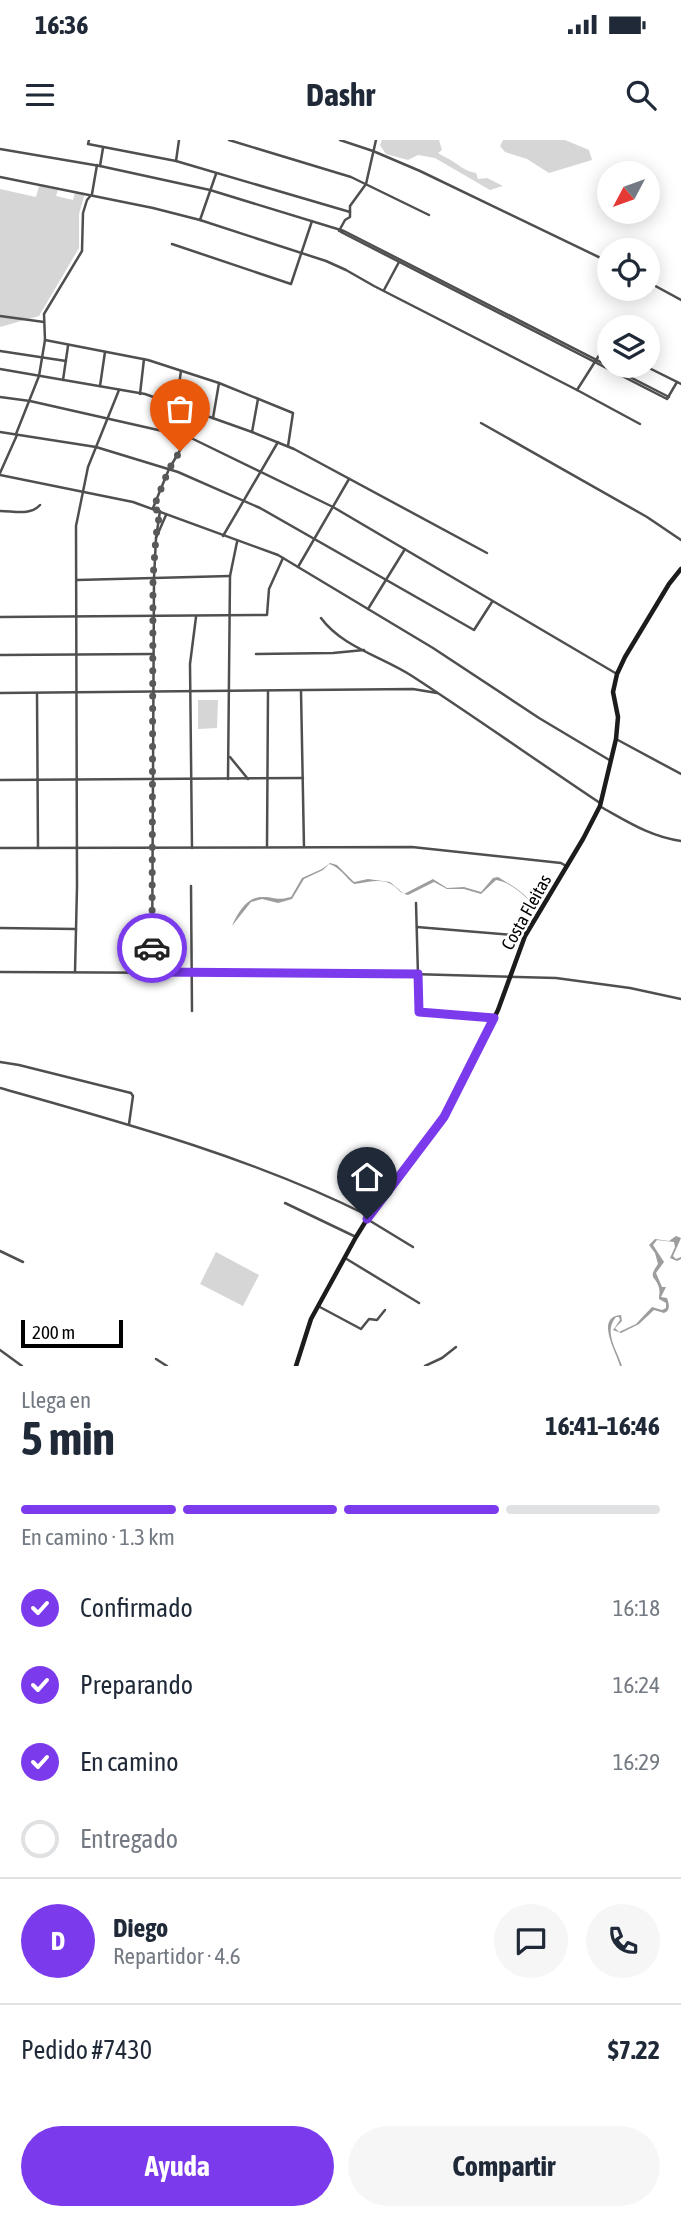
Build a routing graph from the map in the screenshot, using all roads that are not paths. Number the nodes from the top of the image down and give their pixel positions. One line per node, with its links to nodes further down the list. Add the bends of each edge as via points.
1 (89, 140): 6 (street, via 88,144)
2 (179, 140): 9 (street)
3 (229, 140): 13 (street)
4 (340, 140): 8 (street)
5 (376, 140): 8 (street)
6 (103, 147): 9 (street); 10 (street)
7 (0, 149): 10 (street)
8 (373, 151): 13 (street); 23 (street)
9 (176, 161): 11 (street)
10 (98, 165): 14 (street); 15 (street)
11 (216, 173): 14 (street); 16 (street)
12 (0, 177): 15 (street)
13 (366, 184): 16 (street); 17 (street)
14 (210, 190): 18 (street); 19 (street)
15 (92, 194): 18 (street); 29 (street, via 83,213 82,251 45,312)
16 (350, 212): 20 (street)
17 (429, 215)
18 (200, 220): 22 (street)
19 (312, 221): 20 (street); 22 (street)
20 (340, 231): 24 (street)
21 (172, 244): 22 (street, via 290,284)
22 (302, 253): 26 (street)
23 (597, 256)
24 (400, 260): 26 (street); 36 (street)
25 (660, 289): 27 (street)
26 (384, 291): 47 (street)
27 (681, 300)
28 (0, 316): 29 (street)
29 (44, 322): 30 (street)
30 (45, 340): 31 (street); 34 (street)
31 (68, 344): 33 (street); 37 (street)
32 (0, 351): 34 (street)
33 (105, 352): 35 (street); 45 (street)
34 (42, 358): 37 (street); 41 (street)
35 (144, 359): 39 (street); 48 (street)
36 (596, 361): 44 (street, via 668,398); 47 (street)
37 (66, 362): 42 (street)
38 (0, 369): 41 (street)
39 (181, 371): 43 (street); 52 (street)
40 (660, 374): 44 (street)
41 (39, 376): 42 (street); 51 (street)
42 (63, 380): 45 (street)
43 (219, 383): 50 (street); 54 (street)
44 (679, 383)
45 (100, 387): 46 (street)
46 (119, 390): 48 (street); 55 (street)
47 (577, 390): 57 (street)
48 (140, 394): 52 (street)
49 (0, 397): 51 (street)
50 (258, 399): 59 (street); 63 (street, via 293,413)
51 (30, 401): 55 (street); 60 (street)
52 (176, 405): 53 (street)
53 (202, 413): 54 (street); 61 (street)
54 (213, 418): 59 (street)
55 (108, 419): 61 (street); 64 (street)
56 (481, 423): 81 (street)
57 (640, 424)
58 (0, 432): 60 (street)
59 (252, 432): 62 (street)
60 (17, 434): 64 (street); 67 (street)
61 (189, 437): 65 (street); 66 (street)
62 (278, 442): 63 (street); 66 (street)
63 (288, 446): 68 (street)
64 (96, 447): 65 (street); 69 (street)
65 (169, 469): 70 (street); 73 (street)
66 (261, 472): 70 (street); 72 (street)
67 (0, 474): 69 (street)
68 (349, 478): 72 (street); 83 (street)
69 (83, 491): 73 (street); 89 (street, via 76,526)
70 (244, 501): 77 (street); 79 (street)
71 (40, 505): 74 (street, via 29,512)
72 (333, 507): 79 (street); 82 (street)
73 (153, 509): 75 (street)
74 (0, 510)
75 (160, 511): 76 (street); 78 (street)
76 (166, 514): 77 (street); 78 (street)
77 (223, 536): 80 (street)
78 (156, 538): 88 (street)
79 (314, 539): 85 (street); 90 (street)
80 (237, 540): 84 (street); 87 (street)
81 (681, 540)
82 (405, 549): 90 (street); 91 (street)
83 (487, 553)
84 (283, 558): 85 (street); 93 (street, via 270,589 267,615)
85 (298, 567): 92 (street)
86 (681, 569): 104 (main road, Costa Fleitas)
87 (230, 576): 88 (street); 93 (street)
88 (153, 578): 89 (street); 94 (street)
89 (77, 580): 97 (street)
90 (387, 580): 91 (street, via 474,629); 92 (street)
91 (492, 602): 104 (street)
92 (368, 609): 116 (street)
93 (230, 615): 95 (street); 109 (street)
94 (153, 616): 95 (street); 97 (street); 100 (street)
95 (196, 616): 108 (street)
96 (0, 617): 97 (street)
97 (77, 617): 103 (street)
98 (321, 618): 99 (street)
99 (364, 650): 101 (street); 113 (street)
100 (153, 654): 103 (street); 107 (street)
101 (256, 654)
102 (0, 655): 103 (street)
103 (77, 655): 112 (street)
104 (617, 674): 114 (main road, Costa Fleitas, via 613,692)
105 (268, 691): 106 (street); 109 (street); 122 (street)
106 (301, 691): 113 (street, via 413,689); 118 (street)
107 (153, 692): 108 (street); 112 (street); 126 (street)
108 (191, 692): 109 (street); 119 (street)
109 (229, 692): 115 (street)
110 (0, 693): 111 (street)
111 (37, 693): 112 (street); 124 (street)
112 (77, 693): 125 (street)
113 (437, 693): 127 (street)
114 (616, 739): 116 (main road, Costa Fleitas); 117 (street)
115 (229, 756): 120 (street); 121 (street)
116 (611, 761): 127 (main road, Costa Fleitas)
117 (681, 774)
118 (303, 778): 122 (street); 129 (street)
119 (191, 779): 120 (street); 126 (street); 134 (street)
120 (228, 779): 121 (street)
121 (247, 779): 122 (street)
122 (268, 779): 135 (street)
123 (0, 780): 124 (street)
124 (37, 780): 125 (street); 131 (street)
125 (77, 780): 126 (street); 132 (street)
126 (153, 780): 133 (street)
127 (600, 804): 128 (street, via 645,832); 136 (main road, Costa Fleitas)
128 (681, 841)
129 (304, 847): 135 (street); 136 (street, via 412,847)
130 (0, 848): 131 (street)
131 (38, 848): 132 (street)
132 (77, 848): 133 (street); 141 (street)
133 (152, 848): 134 (street); 145 (street)
134 (192, 848): 135 (street)
135 (267, 848)
136 (567, 867): 142 (main road, Costa Fleitas)
137 (191, 886): 146 (street)
138 (416, 903): 139 (street)
139 (417, 927): 142 (street); 147 (street)
140 (0, 928): 141 (street)
141 (76, 929): 144 (street)
142 (524, 936): 148 (main road, Costa Fleitas)
143 (0, 972): 144 (street)
144 (75, 972): 145 (street)
145 (152, 972): 146 (street)
146 (192, 972): 147 (street); 150 (street)
147 (418, 974): 148 (street); 151 (street, via 419,1012)
148 (509, 977): 149 (street, via 572,979); 151 (main road, Costa Fleitas)
149 (681, 999)
150 (192, 1011)
151 (494, 1018): 156 (main road, Costa Fleitas, via 444,1117)
152 (0, 1062): 154 (street, via 131,1093)
153 (0, 1088): 154 (street)
154 (129, 1124): 156 (street, via 294,1182)
155 (285, 1203): 157 (street)
156 (368, 1218): 157 (main road, Costa Fleitas); 158 (street)
157 (356, 1237): 160 (main road, Costa Fleitas)
158 (412, 1247)
159 (0, 1251): 161 (street)
160 (345, 1258): 162 (street); 163 (main road, Costa Fleitas)
161 (23, 1262)
162 (419, 1303)
163 (318, 1306): 164 (street, via 361,1329 369,1319 377,1321); 170 (main road, Costa Fleitas)
164 (385, 1310)
165 (456, 1347): 171 (street)
166 (0, 1350): 168 (street)
167 (156, 1359): 169 (street)
168 (22, 1366)
169 (167, 1366)
170 (296, 1366)
171 (425, 1366)

